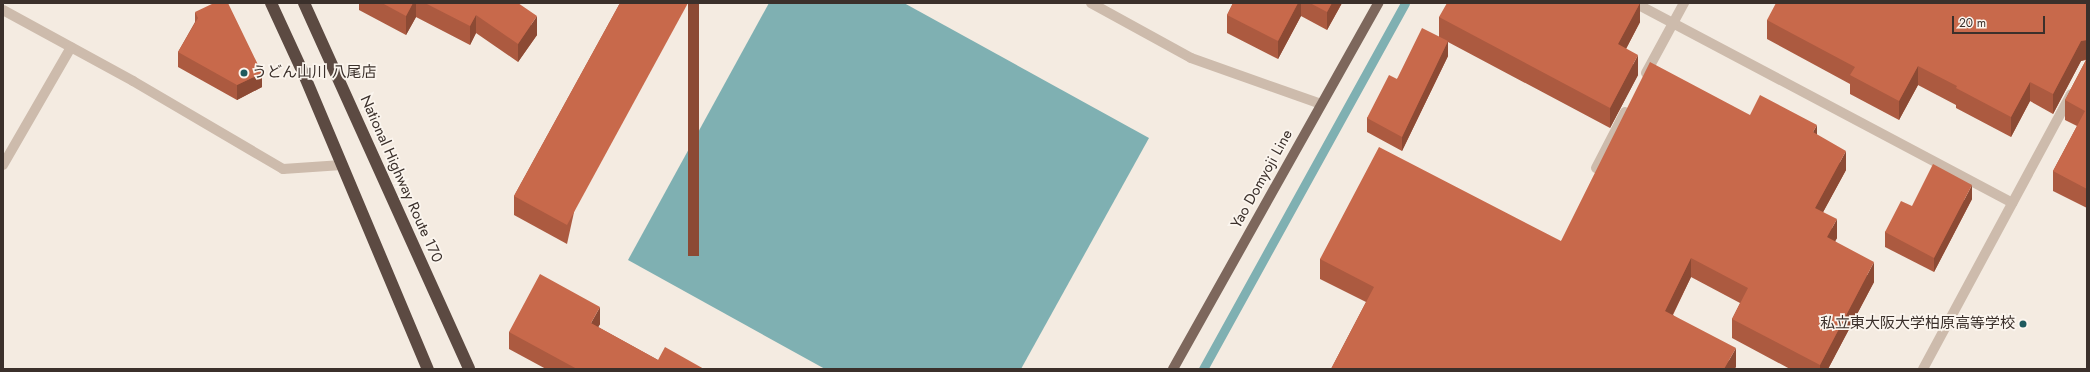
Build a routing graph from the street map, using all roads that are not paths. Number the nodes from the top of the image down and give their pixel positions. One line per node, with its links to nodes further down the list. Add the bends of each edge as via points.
1 (271, 3): 15 (highway)
2 (304, 3): 19 (highway, National Highway Route 170)
3 (1092, 3): 12 (street, via 1191,58)
4 (1378, 3): 12 (main road, Yao Domyoji Line)
5 (1634, 3): 8 (street)
6 (1684, 3): 8 (street)
7 (3, 10): 9 (street)
8 (1673, 22): 10 (street); 17 (street)
9 (71, 47): 14 (street); 15 (street, via 283,169)
10 (1640, 85)
11 (2076, 85): 17 (street)
12 (1322, 104): 20 (main road, Yao Domyoji Line)
13 (1629, 105): 16 (street)
14 (3, 165)
15 (342, 165): 18 (highway)
16 (1596, 168)
17 (2012, 203): 21 (street)
18 (428, 369)
19 (469, 369)
20 (1173, 369)
21 (1922, 369)

